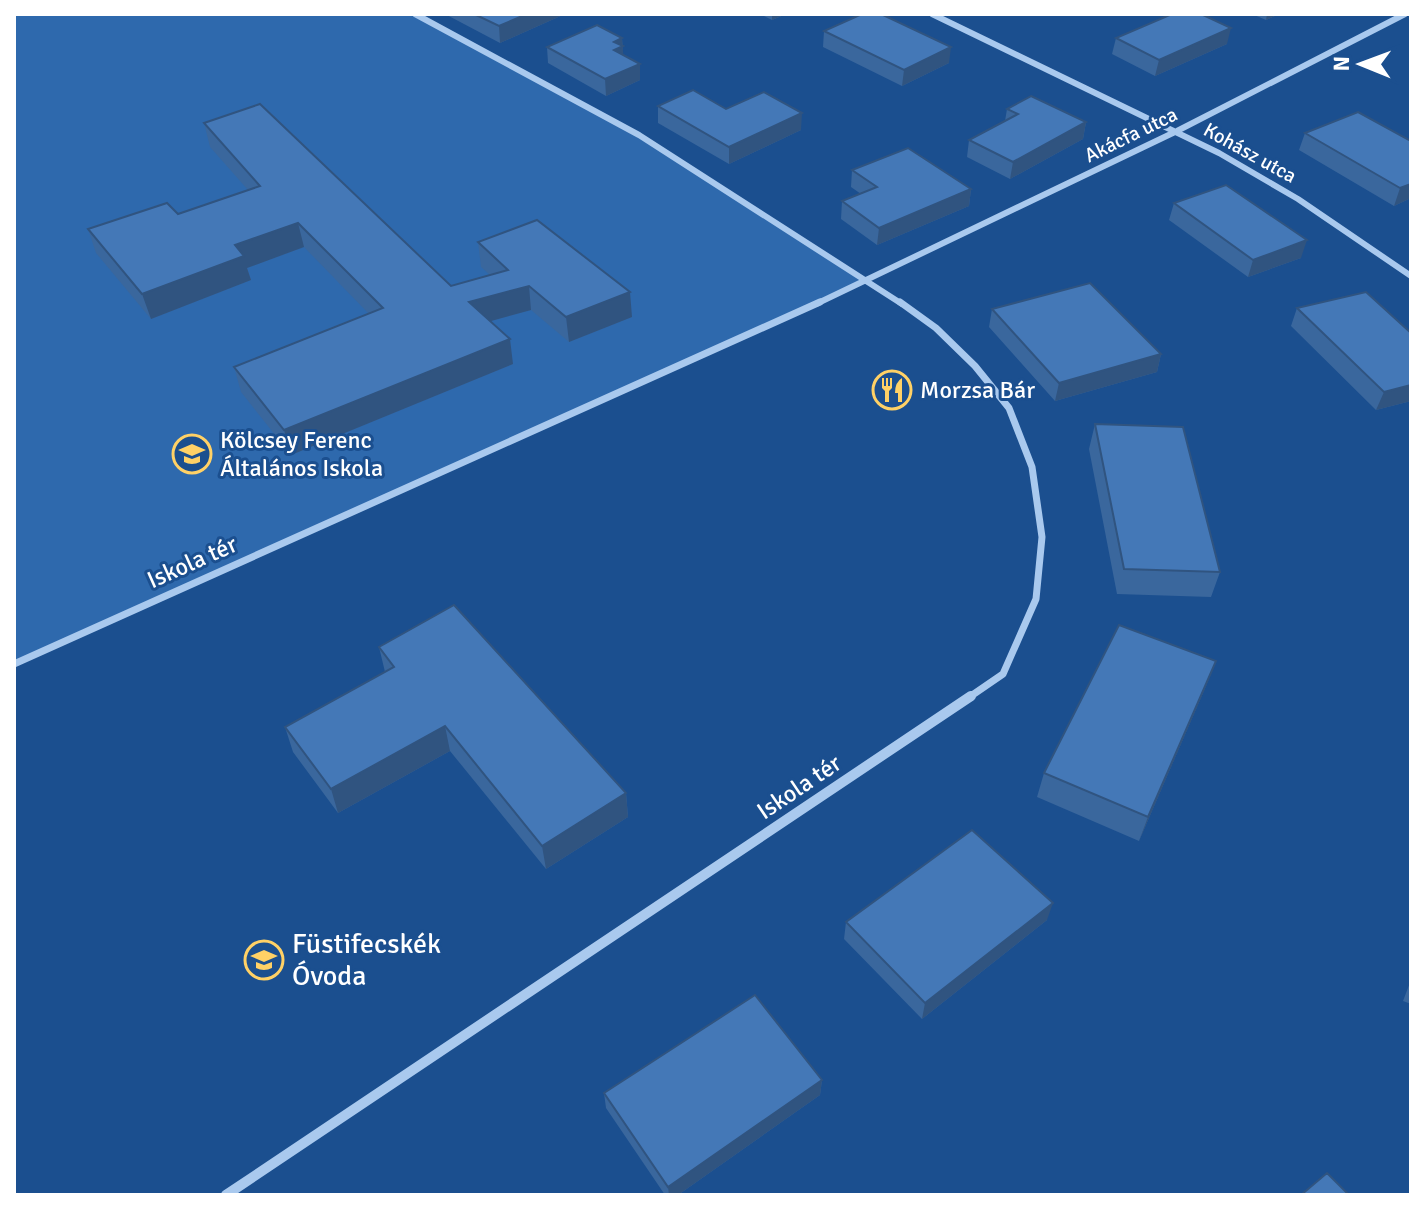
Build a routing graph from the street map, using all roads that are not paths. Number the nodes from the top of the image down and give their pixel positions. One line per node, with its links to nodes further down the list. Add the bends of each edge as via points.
1 (415, 14): 6 (street, Iskola tér, via 639,135)
2 (932, 14): 4 (street, Kohász utca)
3 (1405, 14): 4 (street, Akácfa utca)
4 (1177, 131): 5 (street, Kohász utca, via 1333,220); 6 (street, Akácfa utca)
5 (1411, 276)
6 (869, 280): 7 (street, Iskola tér); 8 (street, Iskola tér, via 936,328 975,366 1009,408 1032,467 1042,537 1036,599 1003,674)
7 (14, 664)
8 (226, 1195)

